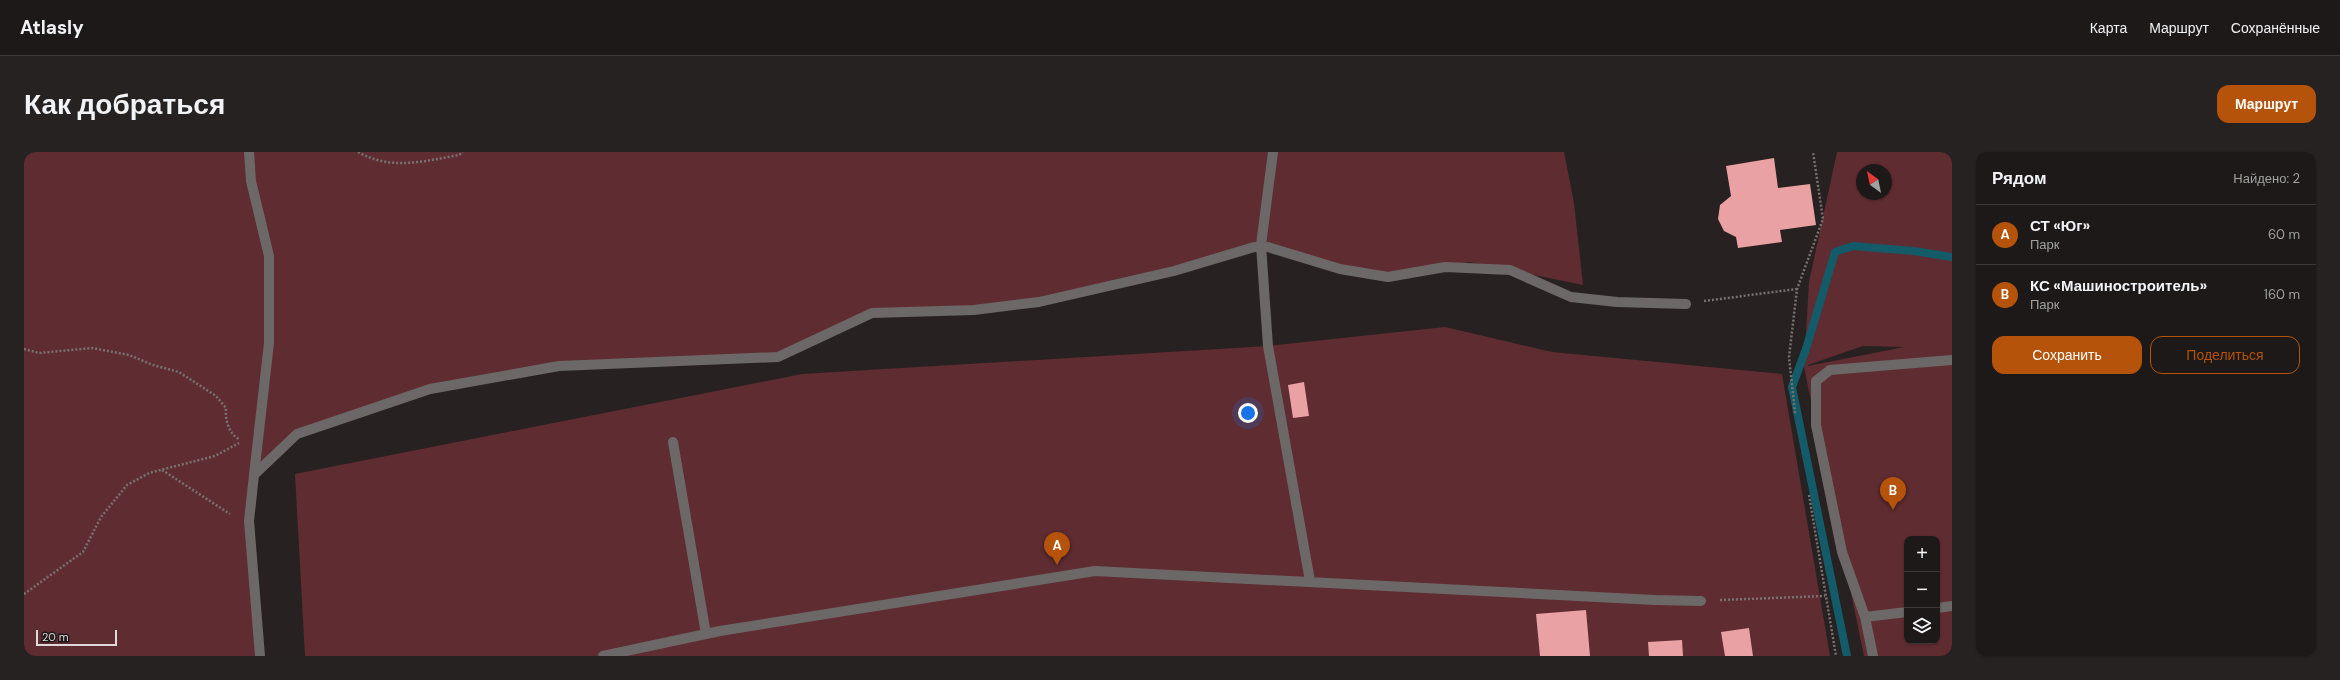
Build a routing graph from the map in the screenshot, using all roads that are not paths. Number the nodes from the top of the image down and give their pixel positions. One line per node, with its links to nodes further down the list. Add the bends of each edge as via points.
1 (249, 152): 7 (lane, via 251,181 269,256 269,343)
2 (1273, 152): 3 (lane)
3 (1261, 245): 4 (lane, via 1340,268 1388,277 1445,267 1510,270 1571,297 1617,302); 7 (lane, via 1174,271 1039,302 974,310 872,313 778,358 559,366 430,389 297,434); 8 (lane, via 1269,358)
4 (1686, 304)
5 (1952, 360): 13 (lane, via 1830,370 1816,381 1816,425 1841,545)
6 (673, 442): 14 (lane)
7 (254, 475): 15 (lane, via 249,521)
8 (1310, 581): 9 (lane); 14 (lane, via 1096,571)
9 (1701, 601)
10 (1952, 606): 11 (lane)
11 (1940, 608)
12 (1904, 612): 13 (lane)
13 (1864, 617): 17 (lane)
14 (706, 634): 16 (lane)
15 (260, 656)
16 (603, 656)
17 (1873, 656)

